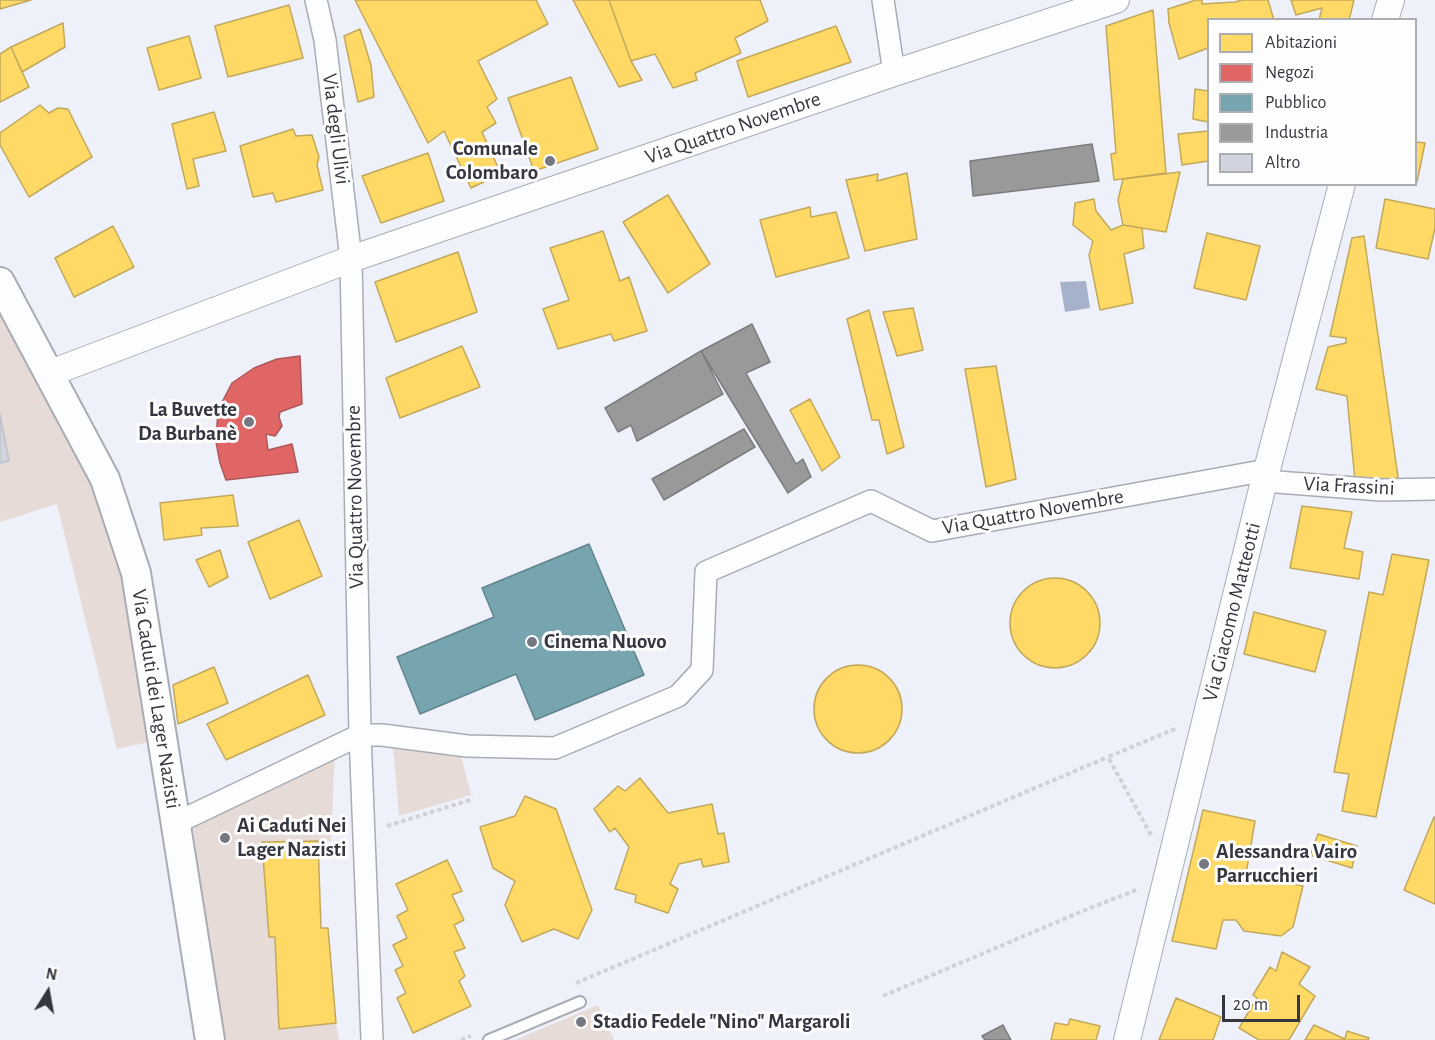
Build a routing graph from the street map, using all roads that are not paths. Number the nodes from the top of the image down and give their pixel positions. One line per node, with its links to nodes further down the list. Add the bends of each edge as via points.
1 (316, 0): 8 (street, Via degli Ulivi)
2 (883, 0): 6 (street)
3 (1116, 0): 6 (street, Via Quattro Novembre)
4 (1391, 0): 5 (street)
5 (1386, 18)
6 (894, 73): 8 (street, Via Quattro Novembre)
7 (1341, 186): 11 (street, Via Giacomo Matteotti)
8 (351, 259): 10 (street, Via Quattro Novembre); 13 (street, Via Quattro Novembre)
9 (0, 282): 10 (main road)
10 (48, 374): 14 (main road, Via Caduti dei Lager Nazisti, via 105,479 136,573)
11 (1265, 476): 12 (street, Via Frassini, via 1381,490); 13 (street, Via Quattro Novembre, via 932,531 872,501 706,572 702,670 678,696 555,748 467,746); 19 (street, Via Giacomo Matteotti)
12 (1435, 489)
13 (360, 735): 14 (street, Via Quattro Novembre); 18 (street, Via Quattro Novembre)
14 (176, 823): 17 (main road, Via Caduti dei Lager Nazisti)
15 (580, 1002): 16 (lane)
16 (485, 1036)
17 (210, 1040)
18 (372, 1040)
19 (1127, 1040)

